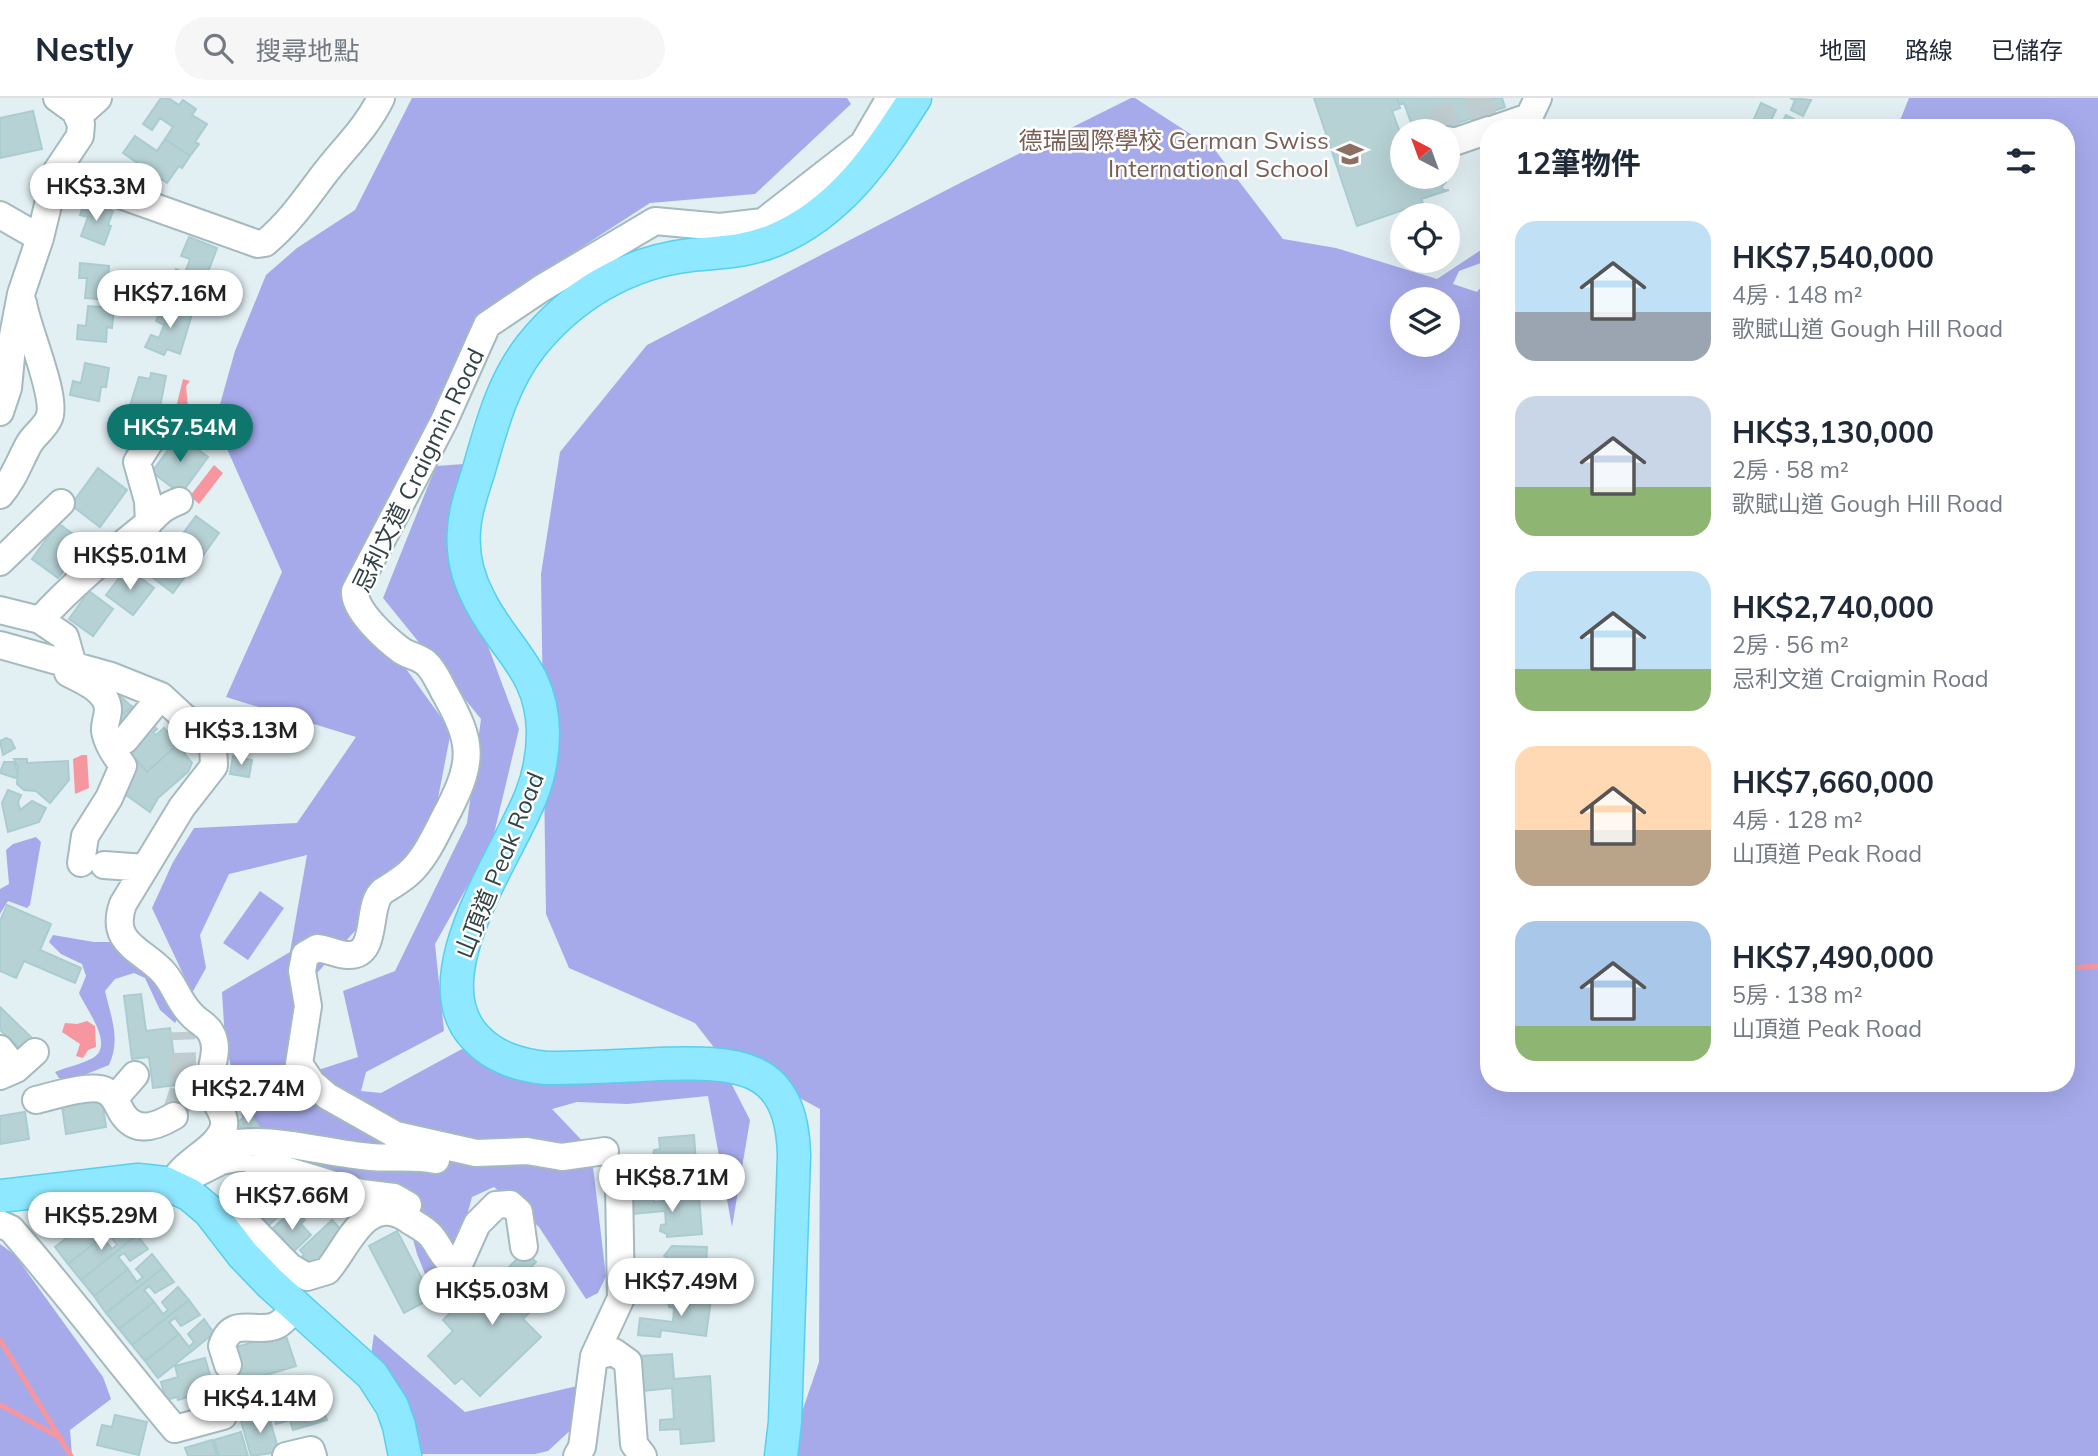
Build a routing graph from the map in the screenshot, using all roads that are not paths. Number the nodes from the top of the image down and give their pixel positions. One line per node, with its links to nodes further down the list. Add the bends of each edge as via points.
1 (57, 98): 7 (street)
2 (98, 98): 7 (street)
3 (381, 98): 11 (street, via 357,138 268,242 242,239)
4 (890, 98): 36 (street, 忌利文道 Craigmin Road, via 863,144 763,222 720,227 655,221 487,325 444,421 356,586 355,602 362,613 400,650 430,668 463,727 466,766 424,856 374,901 370,933 361,950 351,956 317,948 305,956 302,971 307,1006 299,1064 322,1092 389,1133 475,1153)
5 (915, 98): 53 (main road, 山頂道 Peak Road, via 869,167 810,221 746,250 676,257 629,270 589,292 559,316 530,348 506,386 464,530 473,586 530,676 543,729 532,796 460,951 455,980 462,1015 486,1048 524,1065 727,1064 759,1076 781,1098 793,1127 794,1156)
6 (1538, 98): 8 (street)
7 (78, 116): 11 (street, via 79,136)
8 (1525, 119)
9 (1480, 137): 10 (street)
10 (1460, 141)
11 (56, 172): 13 (street)
12 (0, 215): 13 (street)
13 (40, 238): 14 (street)
14 (21, 295): 15 (street, via 8,388); 17 (street, via 51,412)
15 (0, 412)
16 (151, 440): 20 (street, via 137,462)
17 (0, 495)
18 (179, 501): 20 (street, via 160,508)
19 (61, 503): 21 (street)
20 (149, 523): 23 (street, via 71,586)
21 (0, 562)
22 (0, 610): 23 (street)
23 (40, 620): 26 (street, via 65,637)
24 (0, 645): 25 (street)
25 (43, 657): 26 (street); 29 (street, via 104,697 108,713 104,729 123,766 85,836 92,864)
26 (73, 665): 27 (street)
27 (161, 696): 28 (street); 29 (street, via 213,744 214,766 182,807)
28 (125, 740)
29 (145, 868): 34 (street, via 123,904 120,928 128,943 165,974 183,1020 208,1028 215,1044 210,1087 224,1123 219,1136)
30 (135, 1075): 31 (street)
31 (115, 1098): 32 (street, via 94,1087); 33 (street, via 126,1119 140,1127 158,1126)
32 (36, 1100)
33 (174, 1116)
34 (205, 1149): 36 (street, via 262,1142 369,1157 421,1157 457,1165); 37 (street, via 181,1169)
35 (605, 1151): 36 (street, via 562,1157 527,1151)
36 (501, 1153)
37 (172, 1185): 39 (main road, via 138,1180); 42 (street, via 221,1161 246,1158 360,1193 394,1197); 44 (main road, via 209,1210 243,1255)
38 (619, 1185): 45 (street, via 621,1298)
39 (0, 1196)
40 (239, 1214): 42 (street, via 290,1268 307,1276 327,1271 363,1222 383,1212 397,1214 429,1233 452,1264 460,1263)
41 (0, 1224): 47 (street, via 11,1229 60,1284 176,1429)
42 (468, 1245): 43 (street, via 478,1223 492,1208 510,1204 517,1209)
43 (524, 1247)
44 (295, 1306): 46 (street, via 279,1325 253,1335 241,1326 227,1335 222,1346); 50 (main road, via 379,1385 396,1415)
45 (594, 1356): 51 (street, via 582,1447); 52 (street, via 614,1352 628,1362 634,1444)
46 (228, 1365)
47 (223, 1416)
48 (286, 1456): 49 (street, via 311,1450)
49 (313, 1456)
50 (405, 1456)
51 (576, 1456)
52 (643, 1456)
53 (781, 1456)

